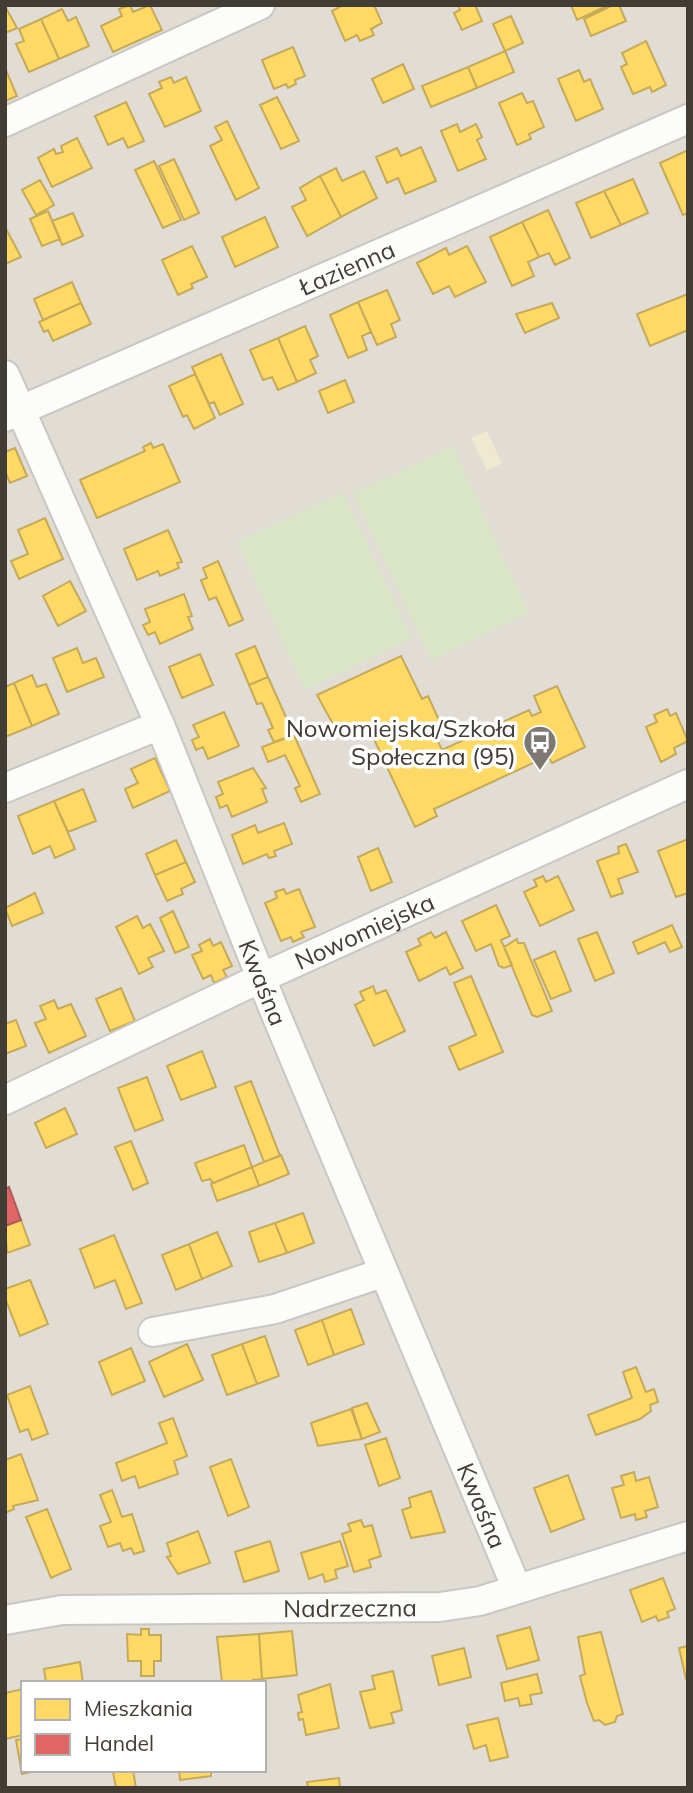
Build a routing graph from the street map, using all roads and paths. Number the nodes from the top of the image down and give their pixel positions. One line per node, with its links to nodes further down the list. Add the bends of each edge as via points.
1 (260, 5): 3 (street)
2 (688, 119): 5 (street, Łazienna)
3 (5, 122)
4 (5, 375): 5 (street, Kwaśna)
5 (13, 413): 6 (street, Kwaśna)
6 (160, 725): 8 (street); 9 (street, Kwaśna)
7 (688, 784): 9 (street, Nowomiejska)
8 (5, 788)
9 (261, 978): 10 (street, Nowomiejska); 11 (street, Kwaśna)
10 (5, 1100)
11 (382, 1273): 12 (street, via 275,1309); 14 (street, Kwaśna)
12 (153, 1332)
13 (688, 1536): 14 (street, Nadrzeczna)
14 (517, 1589): 15 (street, Nadrzeczna, via 440,1607 62,1609)
15 (5, 1620)

